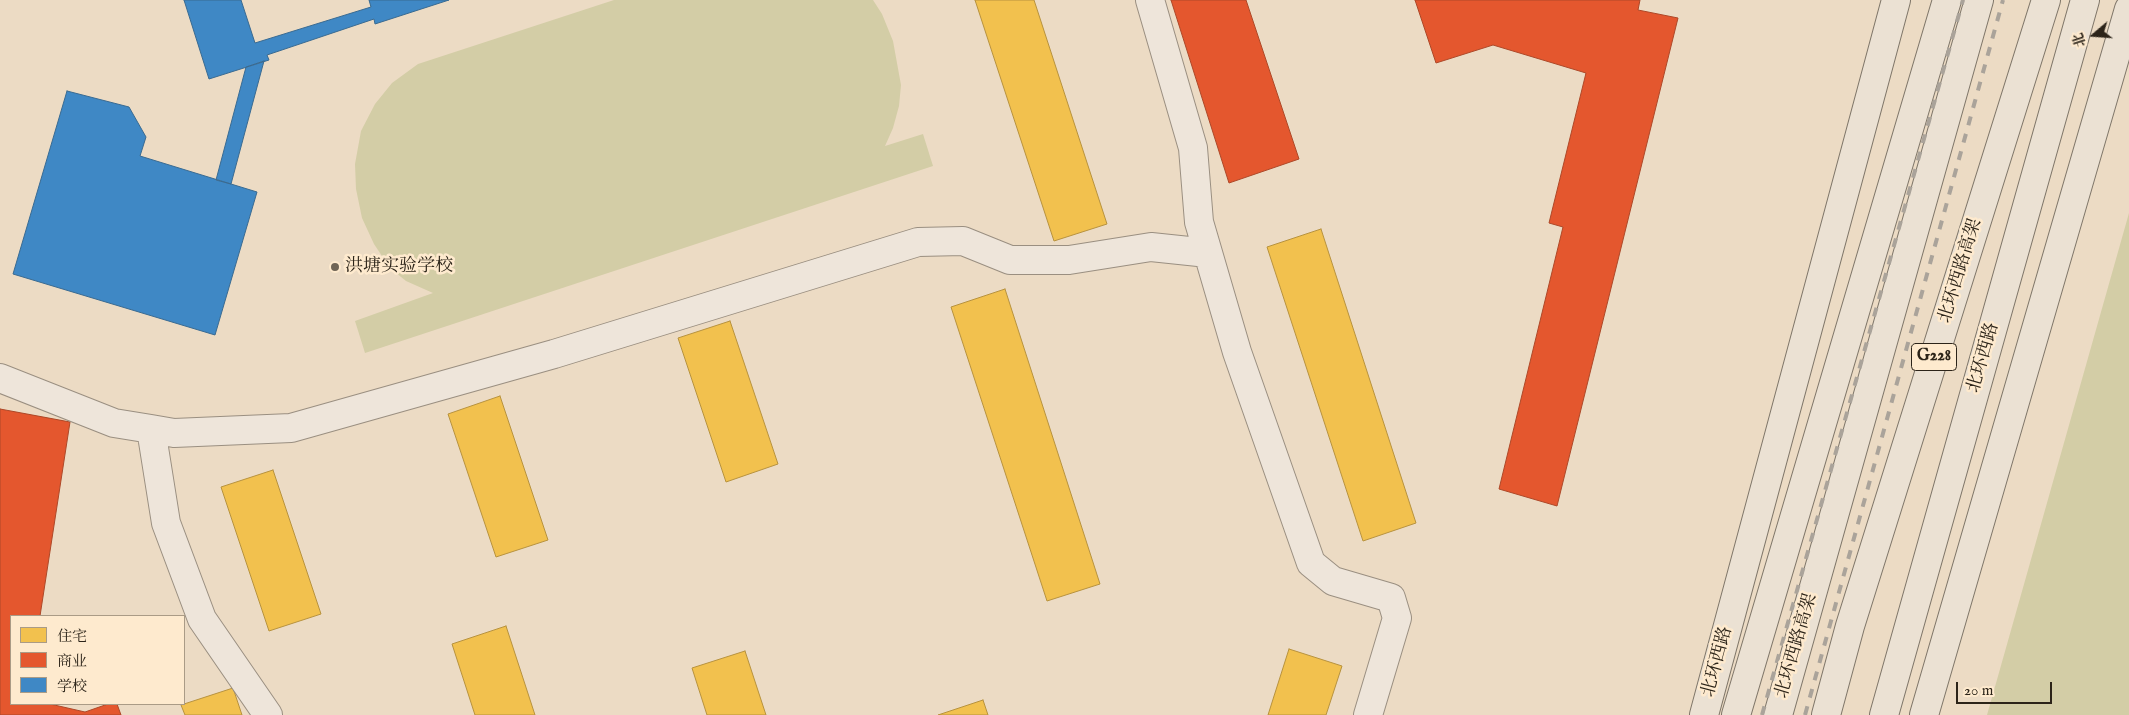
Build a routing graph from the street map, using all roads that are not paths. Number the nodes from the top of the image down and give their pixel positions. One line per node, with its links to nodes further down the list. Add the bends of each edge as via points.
1 (1150, 0): 8 (lane, via 1192,148 1199,222)
2 (1896, 0): 13 (main road, 北环西路)
3 (1947, 0): 14 (main road)
4 (1979, 0): 15 (main road, 北环西路高架)
5 (2046, 0): 16 (main road, 北环西路高架 / G228, via 1850,626)
6 (2085, 0): 17 (main road, 北环西路)
7 (2129, 9): 18 (main road)
8 (1208, 253): 10 (lane, via 1151,247 1068,260 1010,260 963,241 918,242 554,354 291,428 174,433); 12 (lane, via 1238,352 1311,563 1333,581 1391,598 1397,618)
9 (0, 378): 10 (lane, via 114,423)
10 (151, 430): 11 (lane, via 166,524 202,619)
11 (268, 715)
12 (1368, 715)
13 (1704, 715)
14 (1736, 715)
15 (1778, 715)
16 (1826, 715)
17 (1884, 715)
18 (1924, 715)

